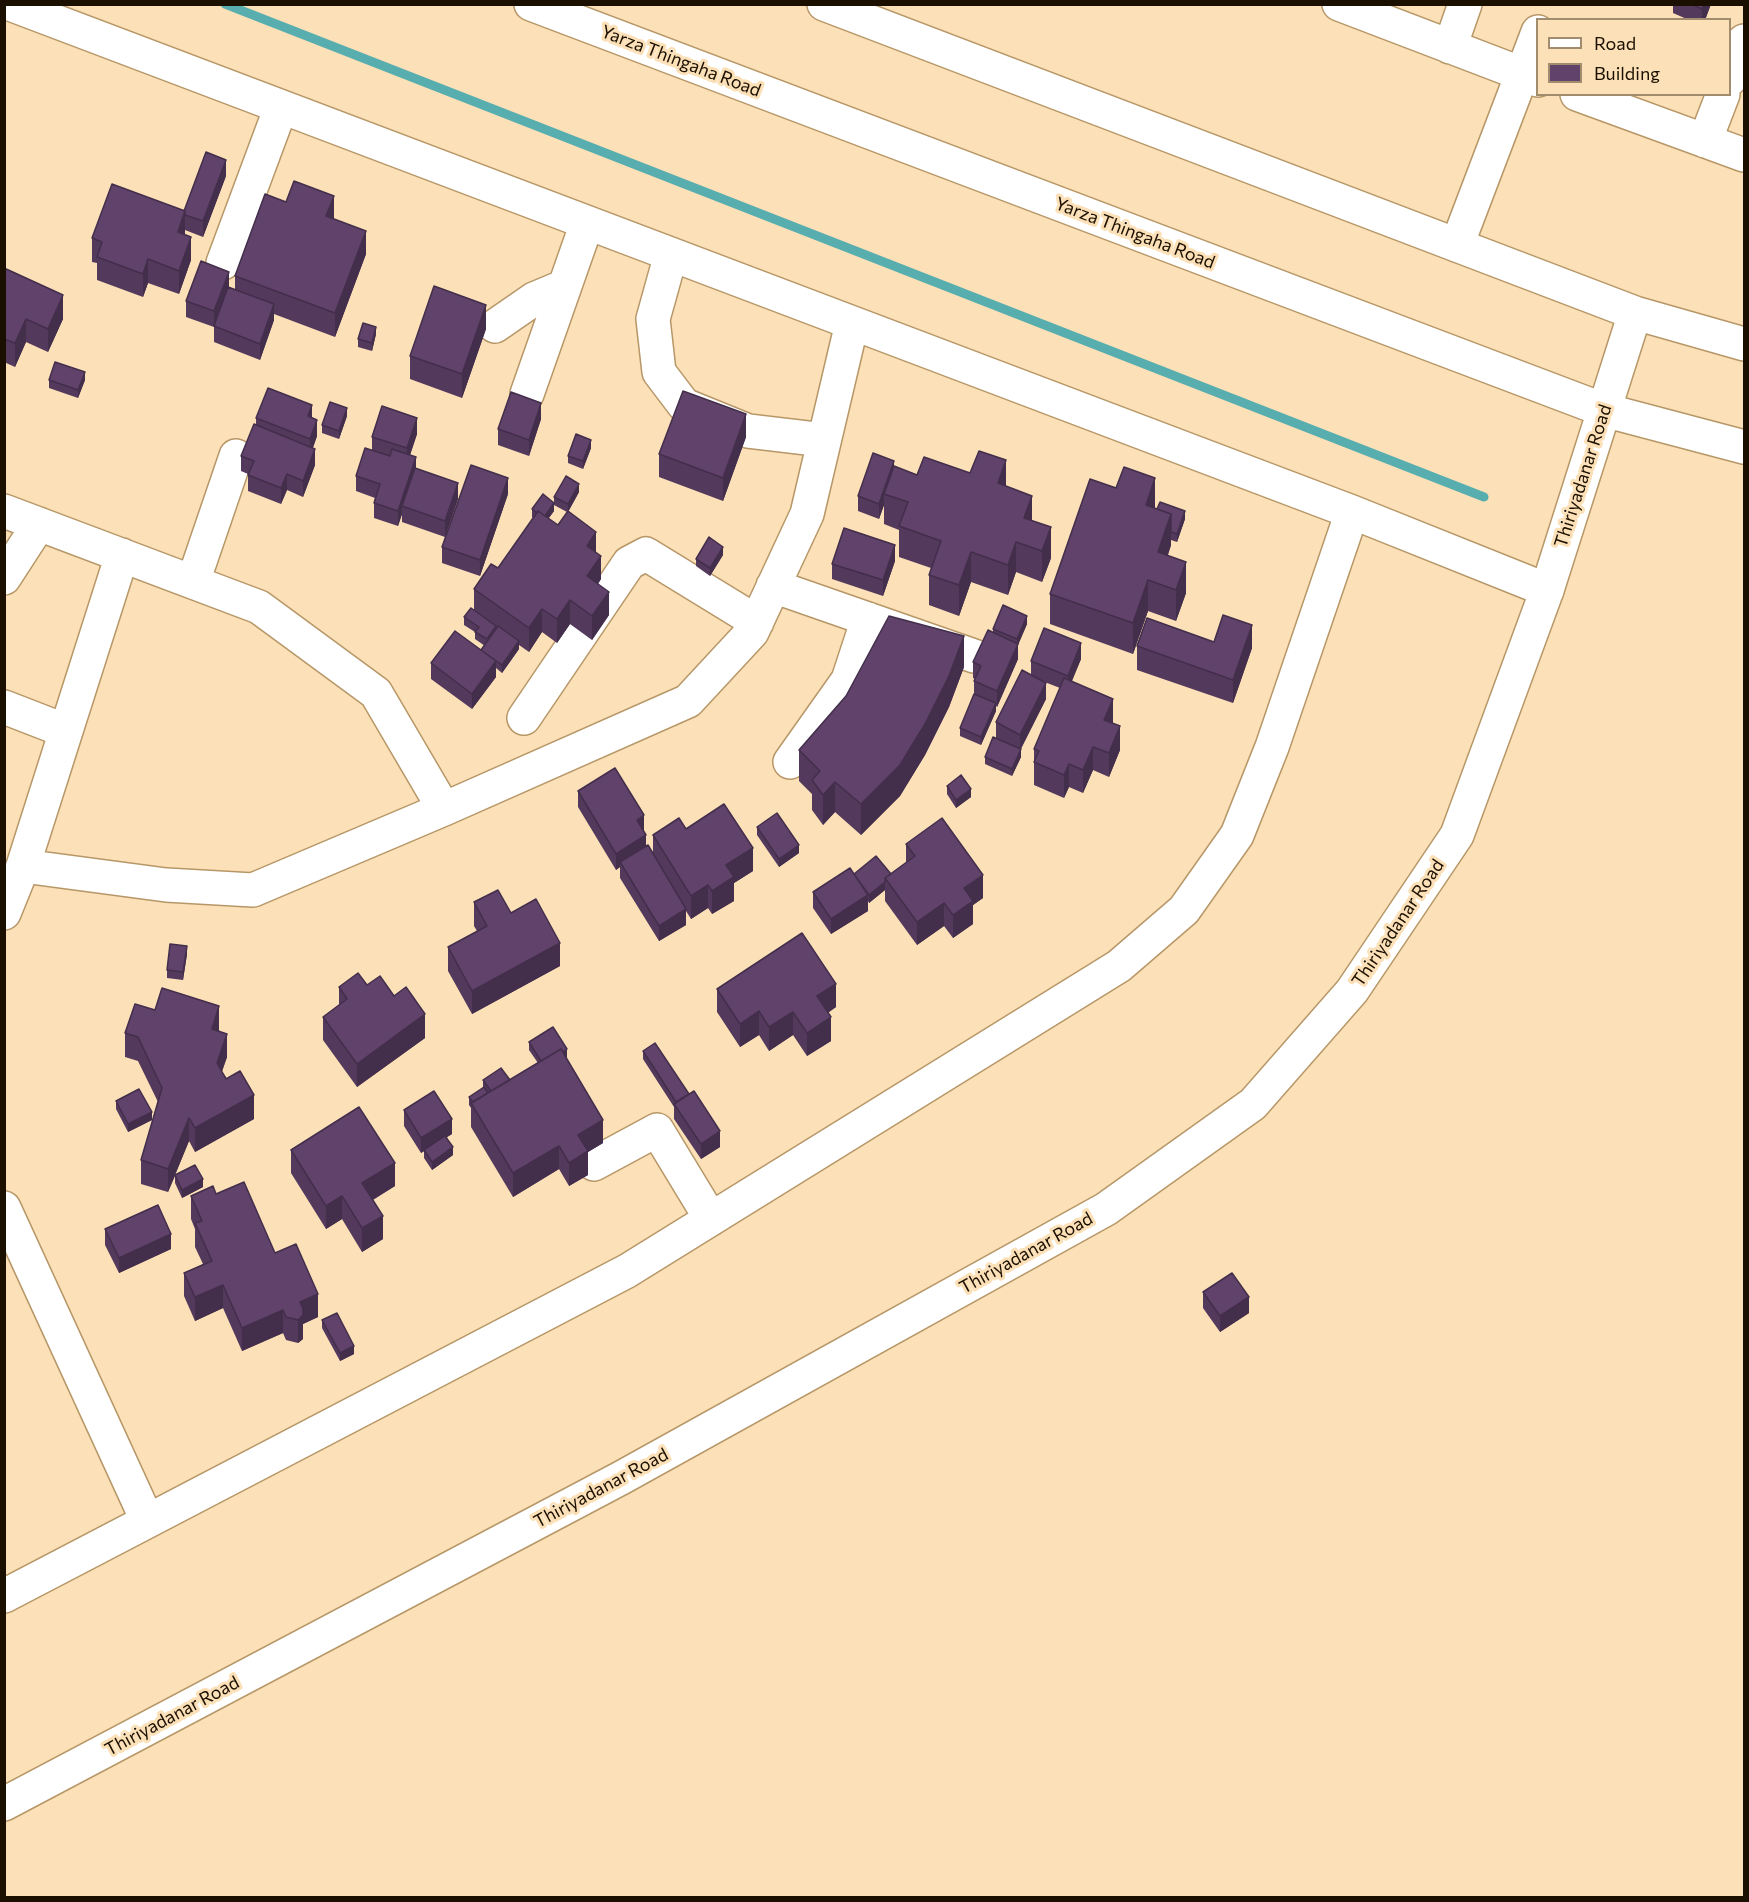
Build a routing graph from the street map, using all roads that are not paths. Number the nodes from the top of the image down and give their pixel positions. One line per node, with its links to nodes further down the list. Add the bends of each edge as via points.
1 (10, 4): 13 (street)
2 (531, 4): 26 (street, Yarza Thingaha Road)
3 (824, 4): 17 (street)
4 (1339, 4): 8 (street)
5 (1465, 4): 8 (street)
6 (1744, 41): 9 (street)
7 (1536, 42): 10 (street)
8 (1450, 47): 10 (street)
9 (1731, 76)
10 (1529, 77): 17 (street)
11 (1582, 96): 14 (street)
12 (1722, 96): 14 (street)
13 (281, 107): 16 (street); 18 (street)
14 (1705, 141): 15 (street)
15 (1744, 155)
16 (587, 223): 20 (street); 22 (street)
17 (1457, 245): 21 (street)
18 (223, 263)
19 (668, 265): 27 (street, via 653,319 659,372 684,405 748,430)
20 (565, 286): 23 (street, via 534,299); 25 (street)
21 (1635, 313): 24 (street); 26 (street, Thiriyadanar Road)
22 (852, 323): 27 (street); 31 (street)
23 (495, 326)
24 (1744, 344)
25 (527, 394)
26 (1604, 410): 28 (street, Yarza Thingaha Road); 37 (street, Thiriyadanar Road)
27 (824, 441): 36 (street, via 807,514)
28 (1744, 447)
29 (236, 456): 35 (street)
30 (4, 511): 32 (street)
31 (1352, 512): 37 (street); 50 (street, via 1272,747 1237,835 1184,910 1119,966)
32 (39, 524): 33 (street); 34 (street)
33 (122, 555): 35 (street); 43 (street)
34 (4, 578)
35 (193, 582): 45 (street, via 259,607 376,693)
36 (773, 586): 38 (street); 39 (street)
37 (1547, 590): 53 (street, Thiriyadanar Road, via 1457,835 1352,991 1253,1104 1106,1209 621,1478)
38 (868, 619): 40 (street); 44 (street, via 848,680)
39 (757, 622): 42 (street, via 646,554 629,563); 45 (street, via 688,701)
40 (974, 656)
41 (4, 707): 43 (street)
42 (524, 718)
43 (66, 731): 46 (street)
44 (790, 762)
45 (444, 809): 46 (street, via 253,890 166,885)
46 (23, 866): 47 (street)
47 (4, 913)
48 (594, 1164): 50 (street, via 657,1130)
49 (4, 1208): 51 (street)
50 (711, 1219): 51 (street, via 627,1271)
51 (147, 1520): 52 (street)
52 (4, 1596)
53 (4, 1804)

